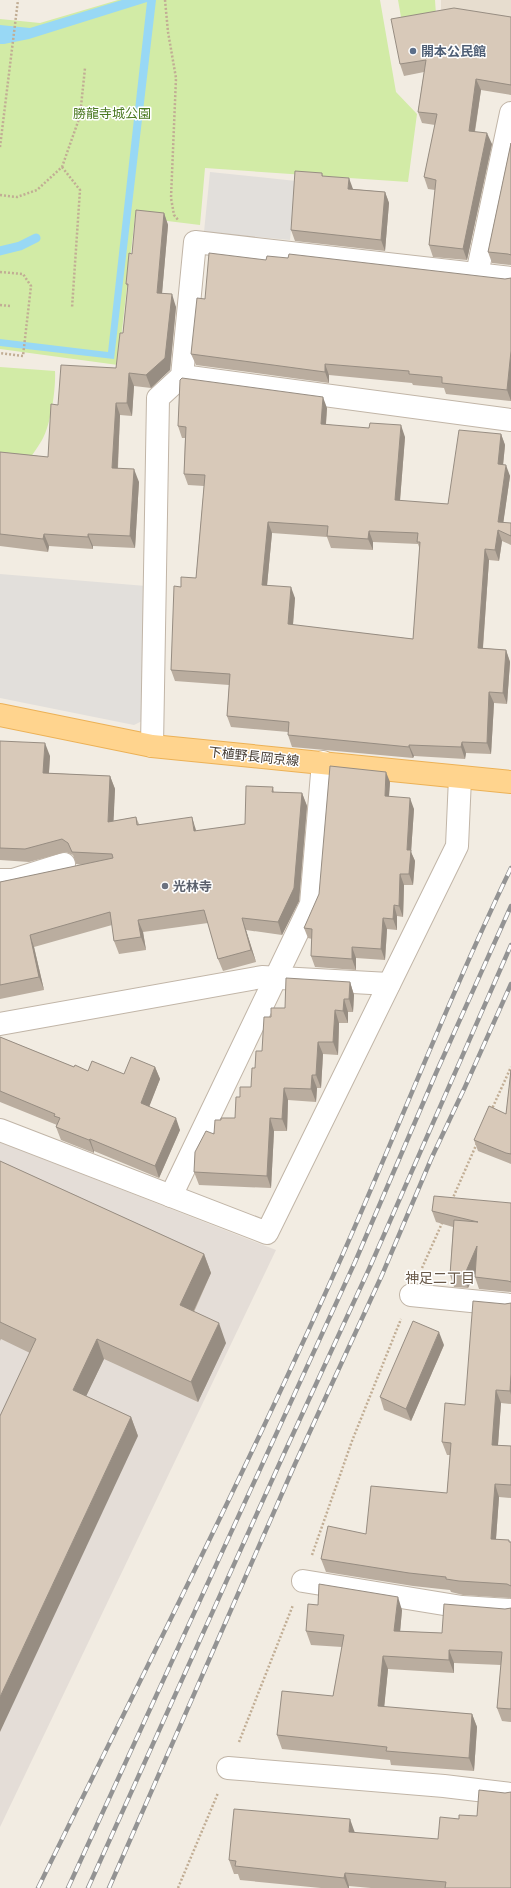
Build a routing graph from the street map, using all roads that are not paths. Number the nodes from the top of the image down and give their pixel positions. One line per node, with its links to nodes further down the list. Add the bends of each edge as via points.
1 (511, 113): 2 (street)
2 (477, 274): 3 (street); 4 (street, via 194,242)
3 (511, 278)
4 (182, 376): 5 (street); 7 (street, via 158,398)
5 (511, 420)
6 (0, 715): 7 (main road, 下植野長岡京線)
7 (152, 746): 8 (main road, 下植野長岡京線)
8 (323, 762): 9 (main road, 下植野長岡京線); 13 (street, via 311,904)
9 (460, 778): 10 (main road, 下植野長岡京線); 14 (street, via 457,846)
10 (510, 780)
11 (64, 864): 12 (street, via 13,880)
12 (0, 880)
13 (275, 978): 14 (street); 15 (street, via 262,977); 17 (street)
14 (389, 984): 17 (street, via 267,1233)
15 (0, 1024)
16 (0, 1130): 17 (street)
17 (171, 1196)
18 (411, 1295): 19 (street)
19 (511, 1305)
20 (303, 1581): 21 (street, via 462,1606)
21 (511, 1610)
22 (228, 1768): 23 (street)
23 (511, 1794)

